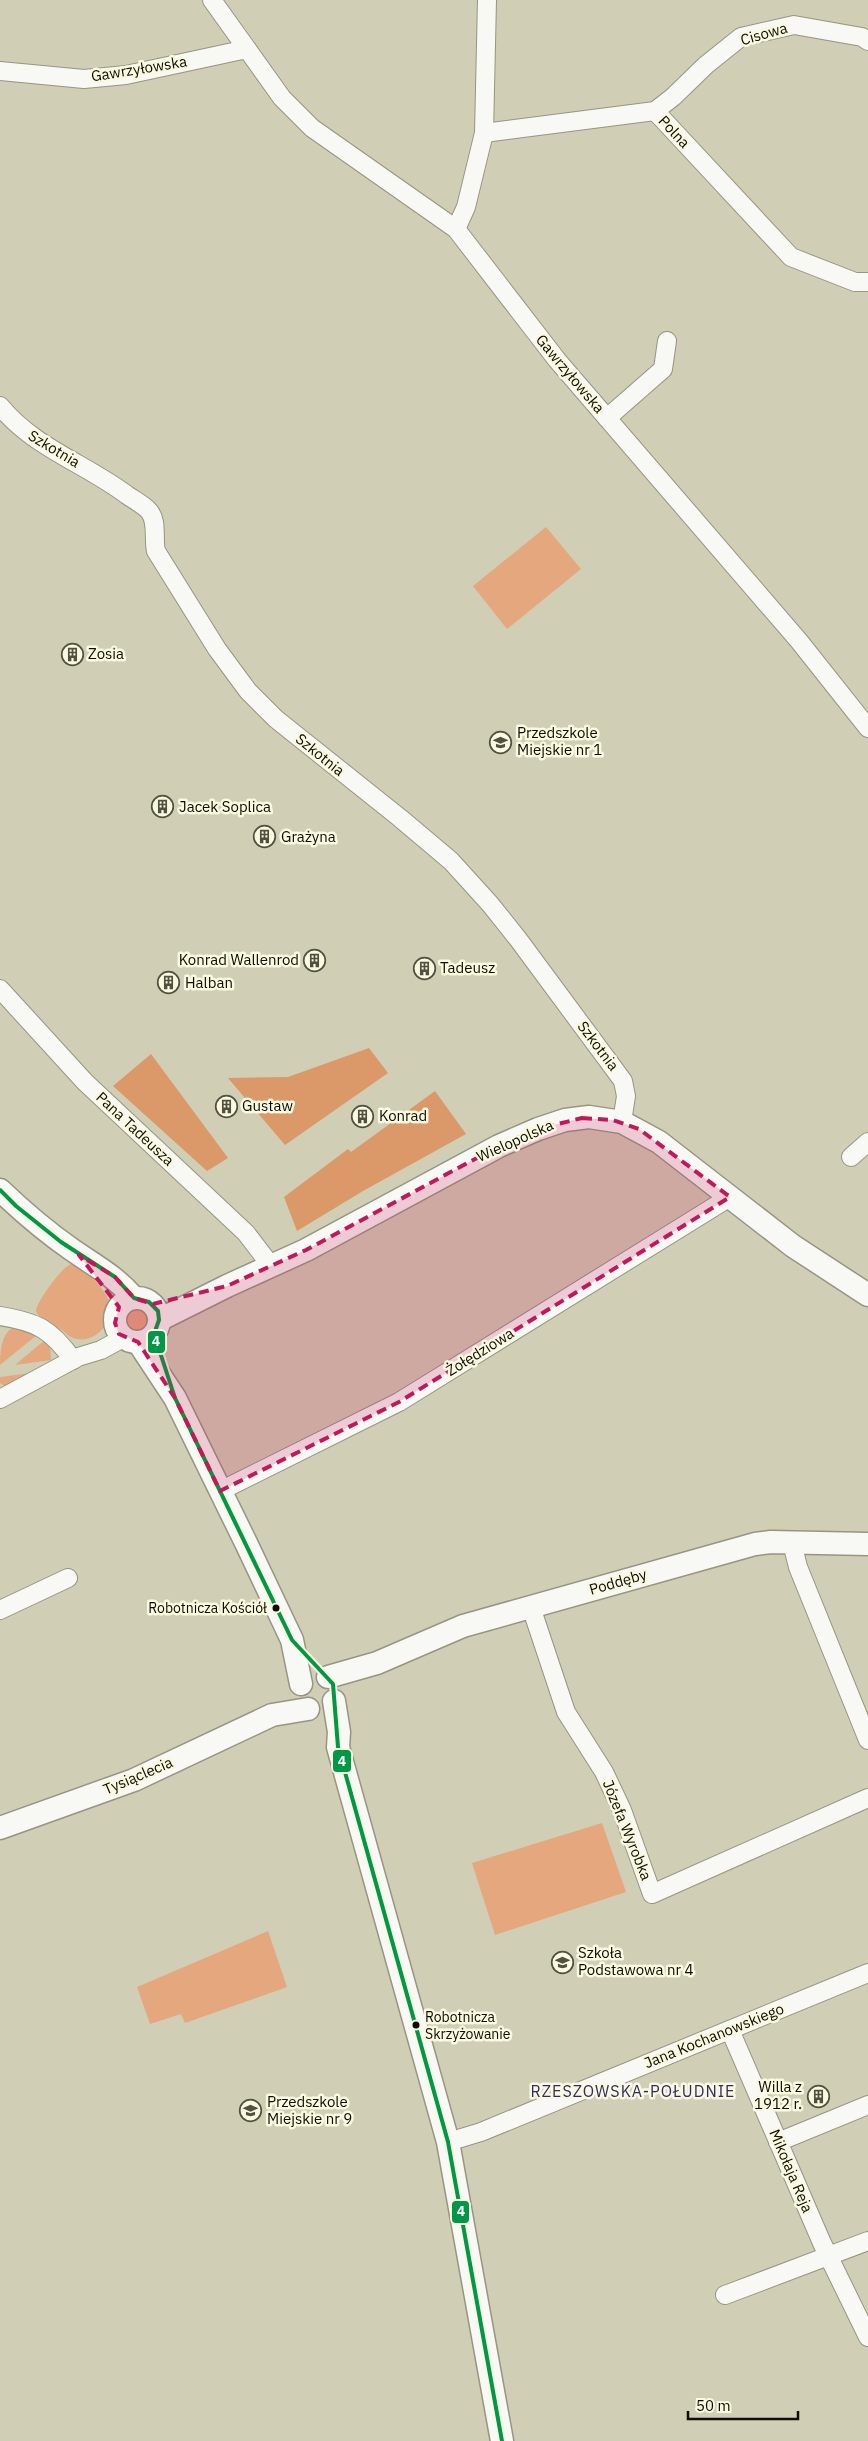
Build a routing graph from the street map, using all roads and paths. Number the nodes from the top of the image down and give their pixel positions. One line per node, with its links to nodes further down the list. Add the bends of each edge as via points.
1 (212, 0): 4 (street, Gawrzyłowska)
2 (488, 0): 7 (street)
3 (868, 41): 6 (street, Cisowa, via 862,37 794,25 741,37)
4 (247, 49): 5 (street, Gawrzyłowska, via 117,76 84,78); 8 (street, Gawrzyłowska, via 282,98 312,128)
5 (0, 71)
6 (655, 111): 7 (street, Polna); 9 (street, Polna, via 791,257 854,282)
7 (484, 133): 8 (street, via 466,207)
8 (456, 229): 12 (street, Gawrzyłowska, via 548,349)
9 (868, 282)
10 (667, 341): 12 (street, via 663,369)
11 (0, 406): 15 (street, Szkotnia, via 24,431 111,483 150,512 156,552 217,649 248,691 276,719 451,861 490,904 623,1081 626,1096)
12 (607, 418): 13 (street, Gawrzyłowska, via 799,641)
13 (868, 728)
14 (0, 989): 20 (street, Pana Tadeusza, via 85,1082 246,1233)
15 (622, 1122): 19 (street, Wielopolska, via 659,1142); 20 (street, Wielopolska, via 582,1118 538,1128)
16 (868, 1142): 17 (street)
17 (851, 1157)
18 (0, 1190): 23 (street, via 79,1255 115,1277)
19 (730, 1197): 21 (street, Wielopolska, via 793,1246); 26 (street, Żołędziowa, via 399,1402)
20 (272, 1267): 23 (street, Wielopolska)
21 (868, 1295)
22 (0, 1316): 24 (street, via 25,1320 49,1331)
23 (137, 1322): 24 (street); 26 (street)
24 (75, 1359): 25 (street)
25 (0, 1399)
26 (220, 1491): 32 (street)
27 (792, 1543): 28 (street, Poddęby); 30 (street, Poddęby, via 747,1546); 37 (street, via 798,1567)
28 (868, 1544)
29 (68, 1578): 31 (street)
30 (531, 1607): 34 (street, Poddęby, via 463,1626); 39 (street, Józefa Wyrobka, via 566,1712 608,1780 652,1894)
31 (0, 1610)
32 (292, 1640): 33 (street); 34 (street)
33 (300, 1686): 34 (street, via 309,1676); 35 (street, via 300,1700); 36 (street, Tysiąclecia)
34 (330, 1686): 35 (street, via 325,1709); 38 (street, via 339,1732)
35 (311, 1709): 36 (street, Tysiąclecia); 38 (street)
36 (272, 1715): 40 (street, Tysiąclecia, via 134,1780)
37 (868, 1740)
38 (338, 1746): 44 (street)
39 (868, 1798)
40 (0, 1828)
41 (868, 1973): 42 (street, Jana Kochanowskiego)
42 (730, 2030): 44 (street, Jana Kochanowskiego, via 481,2132); 45 (street, Mikołaja Reja)
43 (868, 2105): 45 (street)
44 (448, 2142): 50 (street)
45 (778, 2142): 47 (street, Mikołaja Reja)
46 (868, 2241): 47 (street)
47 (830, 2256): 48 (street); 49 (street, Mikołaja Reja)
48 (725, 2295)
49 (868, 2337)
50 (502, 2441)

